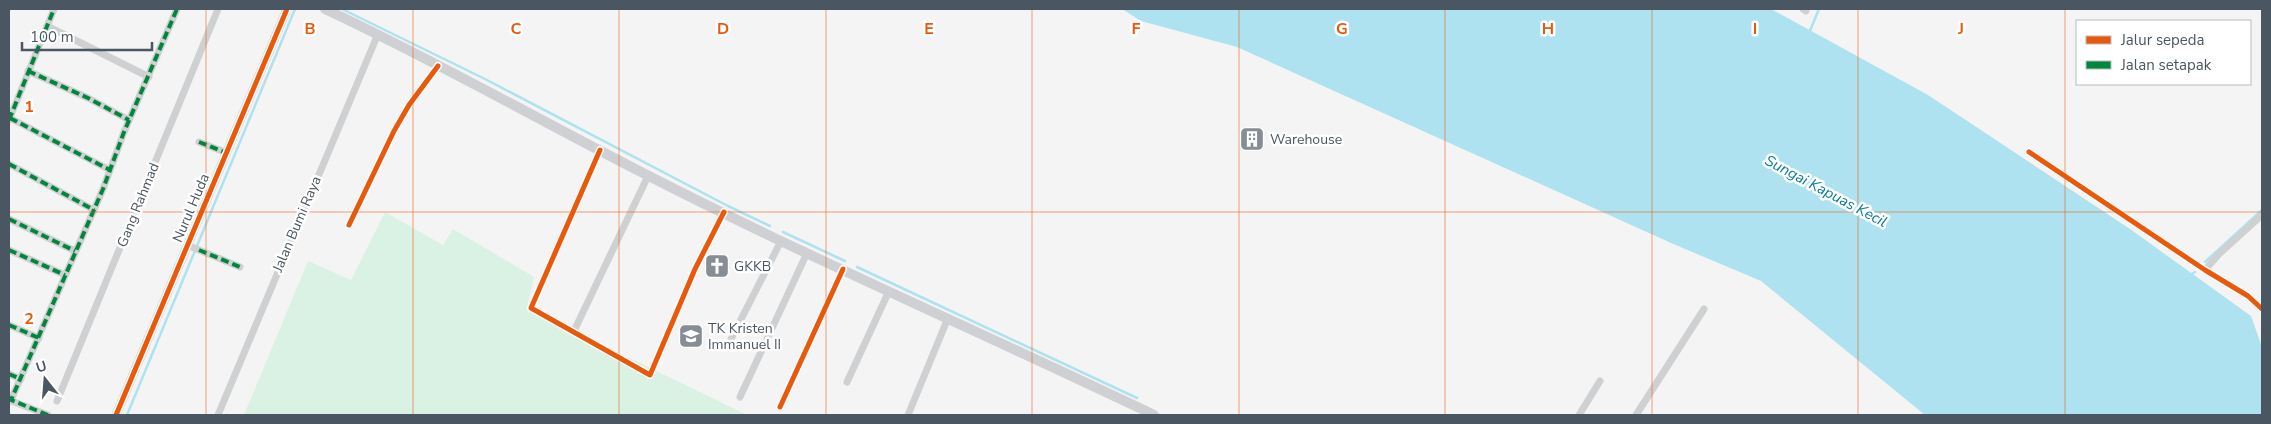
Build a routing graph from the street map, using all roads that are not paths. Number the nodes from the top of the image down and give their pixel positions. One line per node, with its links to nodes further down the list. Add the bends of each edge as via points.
1 (54, 9): 6 (street)
2 (177, 9): 10 (street)
3 (218, 9): 48 (street, Gang Rahmad)
4 (287, 9): 16 (street, Nurul Huda)
5 (325, 9): 7 (main road)
6 (47, 26): 9 (street); 10 (street)
7 (378, 34): 8 (main road); 52 (street, Jalan Bumi Raya)
8 (438, 66): 14 (main road); 24 (street, via 394,131)
9 (28, 72): 11 (street); 12 (street)
10 (149, 77): 12 (street)
11 (9, 119): 18 (street)
12 (130, 120): 18 (street)
13 (198, 142): 16 (street)
14 (600, 150): 19 (main road); 39 (street, via 530,308)
15 (2029, 152): 32 (street)
16 (227, 153): 26 (street, Nurul Huda)
17 (9, 164): 20 (street)
18 (110, 170): 20 (street)
19 (648, 176): 21 (main road); 39 (street)
20 (94, 210): 28 (street)
21 (724, 212): 25 (main road); 39 (street, via 695,269 650,374)
22 (2262, 215): 32 (street)
23 (9, 219): 28 (street)
24 (349, 225)
25 (781, 241): 29 (main road); 41 (street)
26 (188, 245): 30 (street); 51 (street, Nurul Huda)
27 (9, 250): 33 (street)
28 (75, 251): 33 (street)
29 (807, 253): 31 (main road); 46 (street)
30 (240, 267)
31 (844, 269): 34 (main road); 49 (street)
32 (2206, 270): 35 (street, via 2248,296)
33 (65, 275): 40 (street)
34 (889, 291): 37 (main road); 45 (street)
35 (2262, 309)
36 (1704, 310): 56 (street)
37 (948, 318): 53 (street); 54 (main road)
38 (9, 325): 40 (street)
39 (574, 331)
40 (39, 338): 43 (street)
41 (731, 340)
42 (9, 374): 43 (street)
43 (21, 380): 47 (street)
44 (1600, 381): 55 (street)
45 (847, 382)
46 (740, 398)
47 (10, 400): 50 (street)
48 (57, 401)
49 (780, 408)
50 (48, 415)
51 (116, 415)
52 (218, 415)
53 (908, 415)
54 (1154, 415)
55 (1579, 415)
56 (1636, 415)

